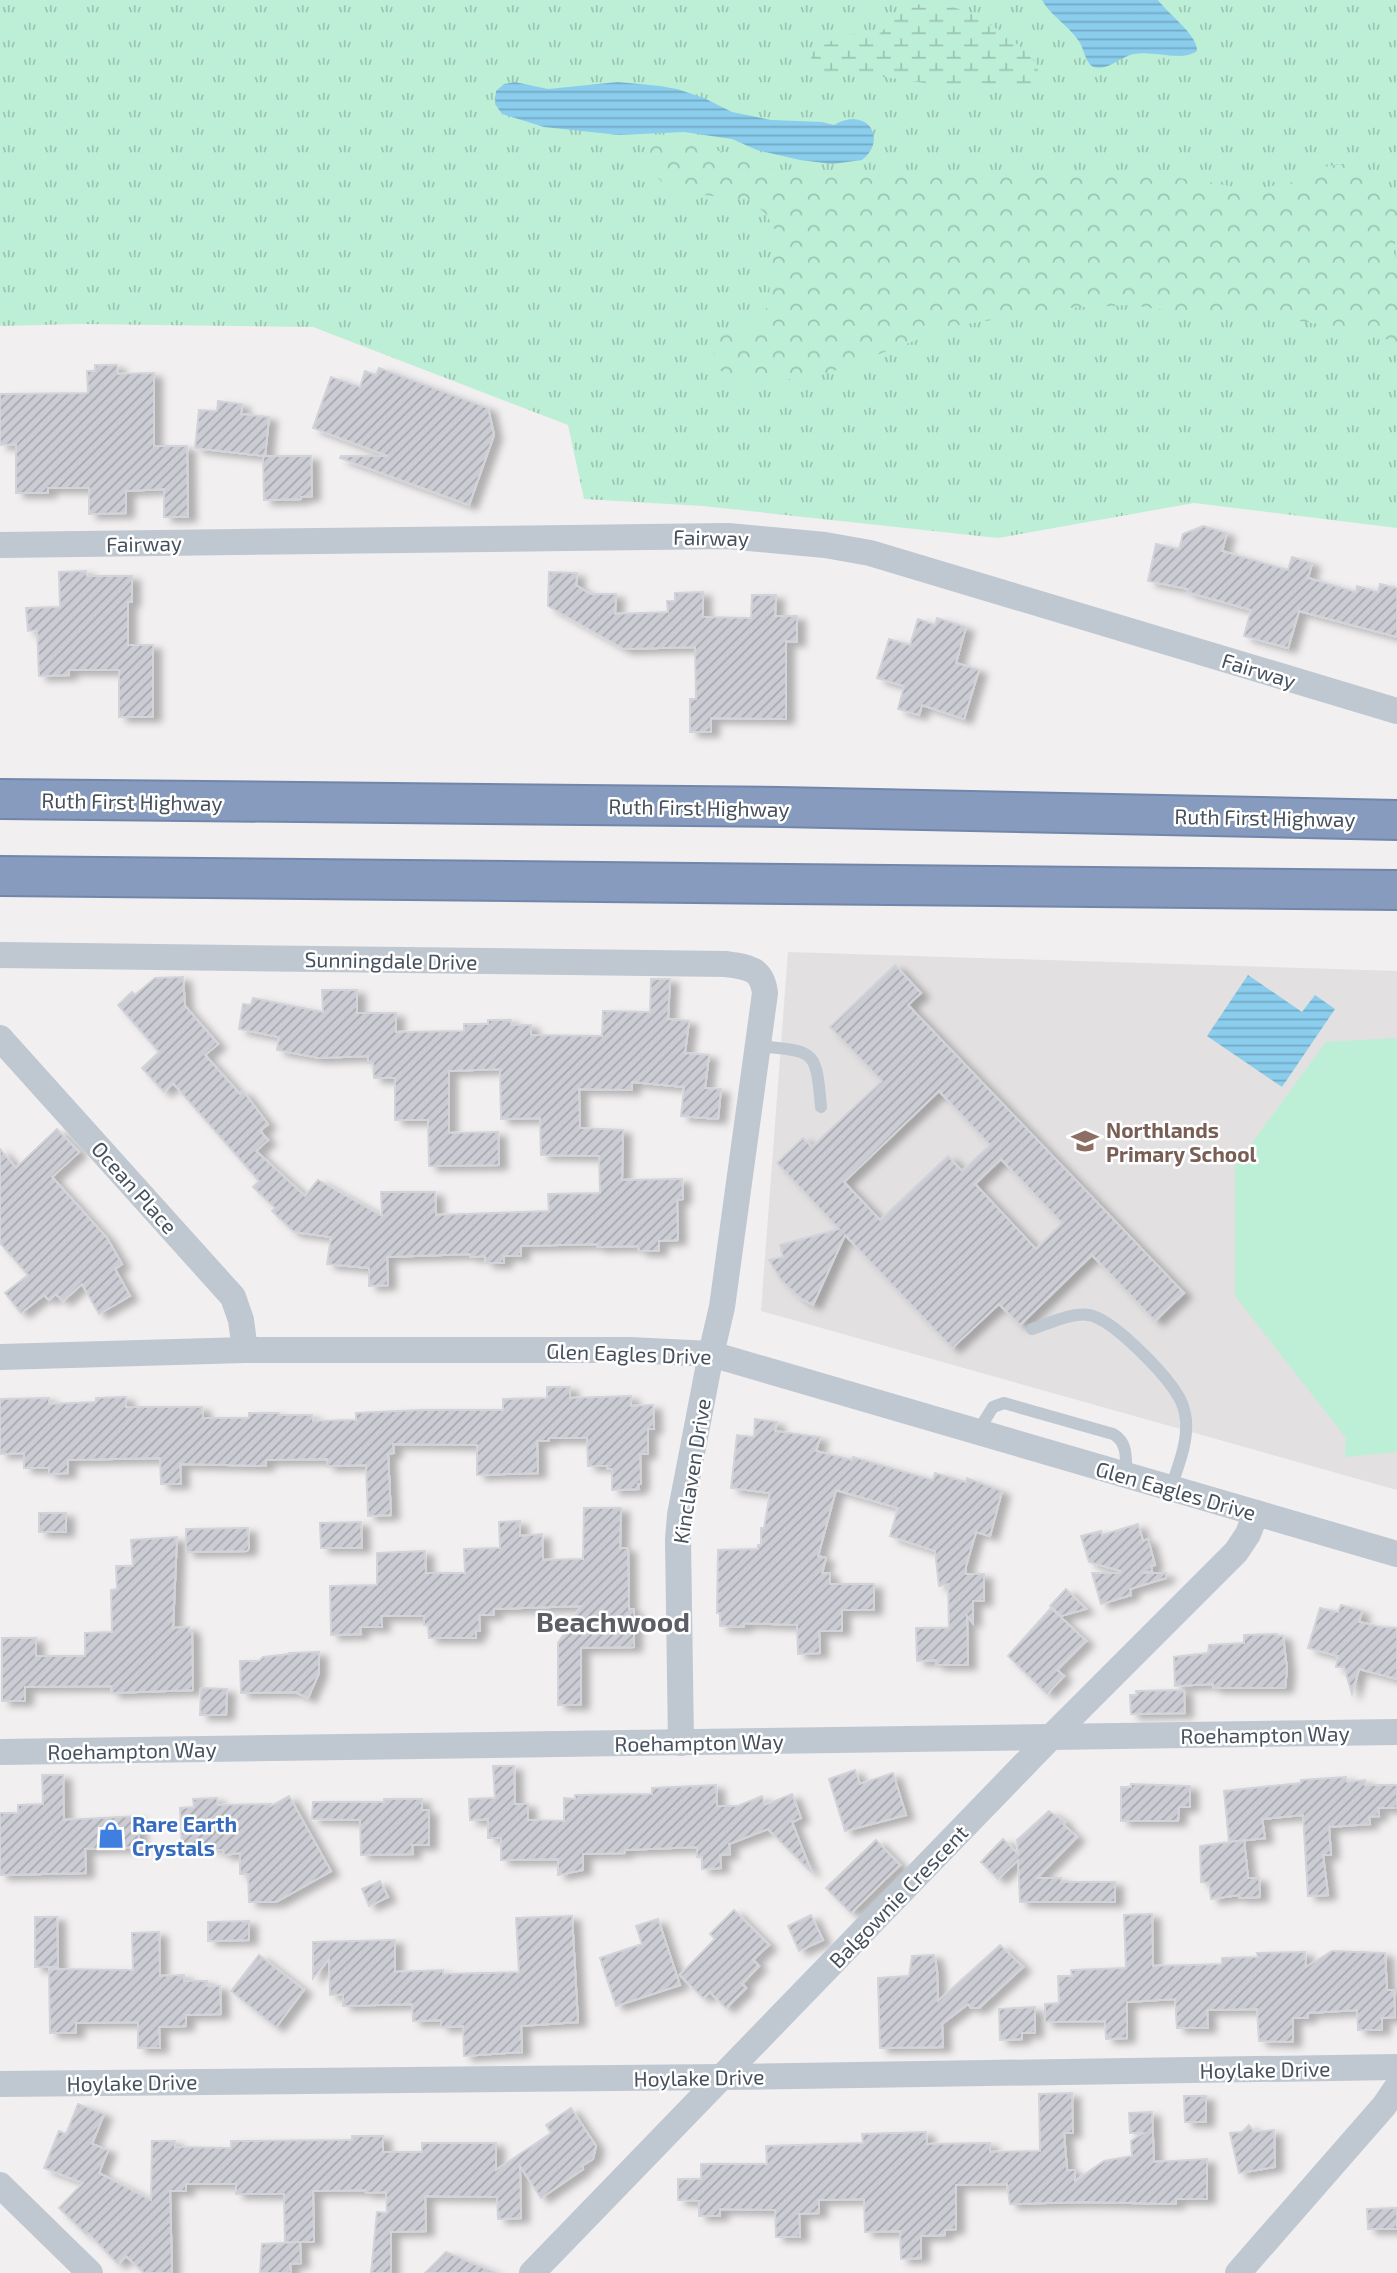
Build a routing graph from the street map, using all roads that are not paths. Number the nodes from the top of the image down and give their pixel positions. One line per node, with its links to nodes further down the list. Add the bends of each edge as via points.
1 (0, 545): 2 (street, Fairway, via 728,536 812,543 870,553)
2 (1397, 711)
3 (0, 799): 4 (highway, Ruth First Highway)
4 (1397, 820)
5 (0, 876): 6 (highway)
6 (1397, 890)
7 (0, 955): 8 (street, Sunningdale Drive, via 726,964 758,973)
8 (765, 993): 10 (street, Kinclaven Drive)
9 (0, 1038): 13 (street, Ocean Place, via 233,1297)
10 (758, 1046): 11 (lane, via 806,1052 818,1073); 14 (street, Kinclaven Drive, via 722,1307)
11 (821, 1107)
12 (1032, 1329): 18 (lane, via 1078,1315 1099,1318 1160,1372 1180,1397 1186,1418 1185,1442)
13 (246, 1350): 14 (street, Glen Eagles Drive); 15 (street, Glen Eagles Drive)
14 (710, 1354): 16 (street, Glen Eagles Drive); 23 (street, Kinclaven Drive, via 678,1539)
15 (0, 1357)
16 (978, 1432): 17 (street, Glen Eagles Drive); 17 (lane, via 993,1407 1004,1403 1113,1434 1124,1444)
17 (1126, 1475): 18 (street, Glen Eagles Drive)
18 (1171, 1488): 19 (street, Glen Eagles Drive)
19 (1255, 1513): 20 (street, Glen Eagles Drive); 22 (street, Balgownie Crescent, via 1236,1552)
20 (1397, 1554)
21 (1397, 1732): 22 (street, Roehampton Way)
22 (1051, 1738): 23 (street, Roehampton Way); 26 (street, Balgownie Crescent)
23 (681, 1743): 24 (street, Roehampton Way)
24 (0, 1752)
25 (1397, 2067): 26 (street, Hoylake Drive)
26 (723, 2077): 27 (street, Hoylake Drive); 31 (street, Balgownie Crescent)
27 (0, 2084)
28 (1397, 2087): 32 (street)
29 (0, 2185): 30 (street)
30 (90, 2273)
31 (532, 2273)
32 (1238, 2273)

